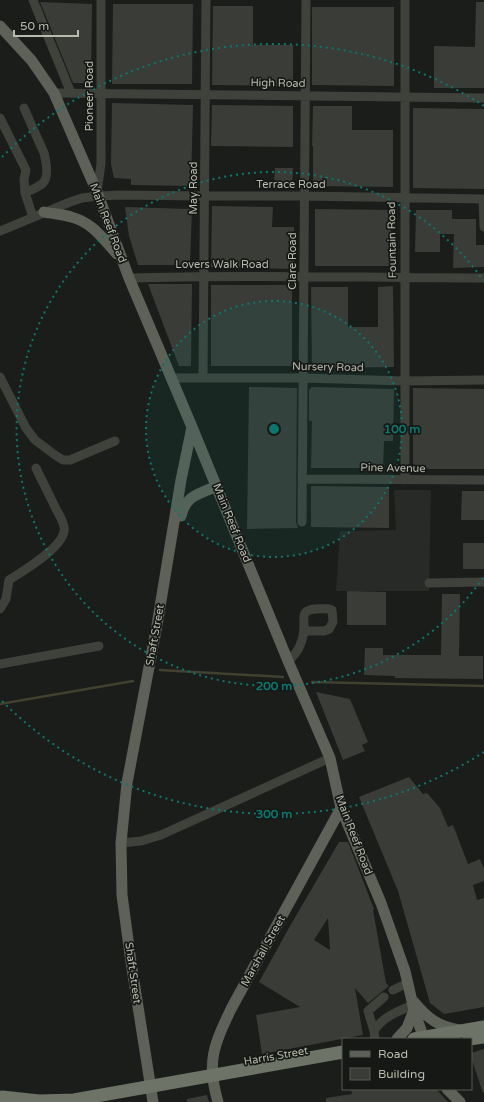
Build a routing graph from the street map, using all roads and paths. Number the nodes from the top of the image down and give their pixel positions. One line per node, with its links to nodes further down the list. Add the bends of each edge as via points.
1 (33, 0): 8 (street)
2 (101, 0): 9 (street, Pioneer Road)
3 (206, 0): 10 (street, May Road)
4 (306, 0): 11 (street, Clare Road)
5 (405, 0): 12 (street, Fountain Road)
6 (0, 26): 7 (main road, Main Reef Road, via 32,61)
7 (54, 93): 8 (street, High Road); 17 (main road, Main Reef Road)
8 (71, 94): 9 (street, High Road)
9 (101, 94): 10 (street, High Road); 17 (street, Pioneer Road, via 101,164)
10 (206, 94): 11 (street, High Road); 18 (street, May Road)
11 (305, 96): 12 (street, High Road); 19 (street, Clare Road)
12 (405, 97): 13 (street, High Road); 20 (street, Fountain Road)
13 (484, 98)
14 (24, 108): 16 (street, via 44,153 46,175 42,184)
15 (0, 118): 16 (street, via 26,170)
16 (25, 193): 23 (street)
17 (98, 194): 18 (street, Terrace Road); 22 (street, Terrace Road); 26 (main road, Main Reef Road)
18 (204, 196): 19 (street, Terrace Road); 27 (street, May Road)
19 (304, 196): 20 (street, Terrace Road); 28 (street, Clare Road)
20 (404, 198): 21 (street, Terrace Road); 30 (street, Fountain Road)
21 (483, 199): 24 (street)
22 (44, 212): 23 (street, Terrace Road); 26 (main road, via 70,216 82,221 102,235)
23 (33, 217): 25 (street, Terrace Road)
24 (484, 227)
25 (0, 231)
26 (121, 259): 29 (main road, Main Reef Road)
27 (204, 275): 28 (street, Lovers Walk Road); 29 (street, Lovers Walk Road); 33 (street, May Road)
28 (304, 276): 30 (street, Lovers Walk Road); 35 (street, Clare Road)
29 (129, 278): 34 (main road, Main Reef Road)
30 (405, 278): 31 (street, Lovers Walk Road); 37 (street, Fountain Road)
31 (484, 278)
32 (0, 377): 39 (street, via 26,428 35,440 63,460 70,460)
33 (203, 377): 34 (street, Nursery Road); 35 (street, Nursery Road)
34 (171, 378): 38 (main road, Main Reef Road)
35 (303, 378): 37 (street, Nursery Road); 41 (street, Clare Road)
36 (484, 380): 37 (street, Nursery Road)
37 (405, 381): 42 (street, Fountain Road)
38 (192, 427): 44 (main road, Main Reef Road); 46 (main road, Shaft Street)
39 (115, 441)
40 (36, 468): 47 (street, via 59,514 64,534 47,553)
41 (303, 478): 42 (street, Pine Avenue); 45 (street, Clare Road)
42 (405, 480): 43 (street, Pine Avenue)
43 (484, 480)
44 (217, 486): 46 (main road, via 192,497 185,503); 53 (main road, Main Reef Road)
45 (302, 522)
46 (171, 542): 57 (main road, Shaft Street, via 127,783)
47 (4, 582): 50 (street, via 6,599)
48 (484, 582): 49 (street)
49 (429, 584)
50 (0, 608)
51 (304, 631): 53 (street, via 298,651)
52 (99, 646): 54 (street)
53 (288, 660): 55 (main road, Main Reef Road)
54 (0, 664)
55 (330, 758): 56 (main road, Main Reef Road); 57 (street, via 161,835)
56 (342, 808): 58 (main road, Main Reef Road, via 381,903); 71 (main road, Marshall Street, via 220,1032 212,1054)
57 (121, 843): 74 (main road, Shaft Street, via 122,895)
58 (408, 983): 59 (street); 61 (main road, Main Reef Road)
59 (393, 990)
60 (384, 997): 63 (street, via 368,1012)
61 (413, 1005): 62 (main road, via 440,1025); 63 (street, via 380,1023); 64 (main road, via 407,1028); 65 (main road, Main Reef Road)
62 (480, 1034): 66 (highway, bridge); 67 (street)
63 (375, 1035)
64 (399, 1038)
65 (424, 1038)
66 (427, 1038)
67 (450, 1038)
68 (342, 1052): 75 (highway, bridge)
69 (342, 1056): 71 (street, Harris Street)
70 (342, 1060): 74 (highway)
71 (212, 1080): 77 (main road, Marshall Street)
72 (448, 1090): 78 (main road)
73 (1, 1097): 75 (highway, bridge, via 21,1100)
74 (151, 1097): 75 (highway); 76 (highway, bridge)
75 (100, 1099): 76 (highway, bridge)
76 (77, 1102)
77 (218, 1102)
78 (460, 1102)

